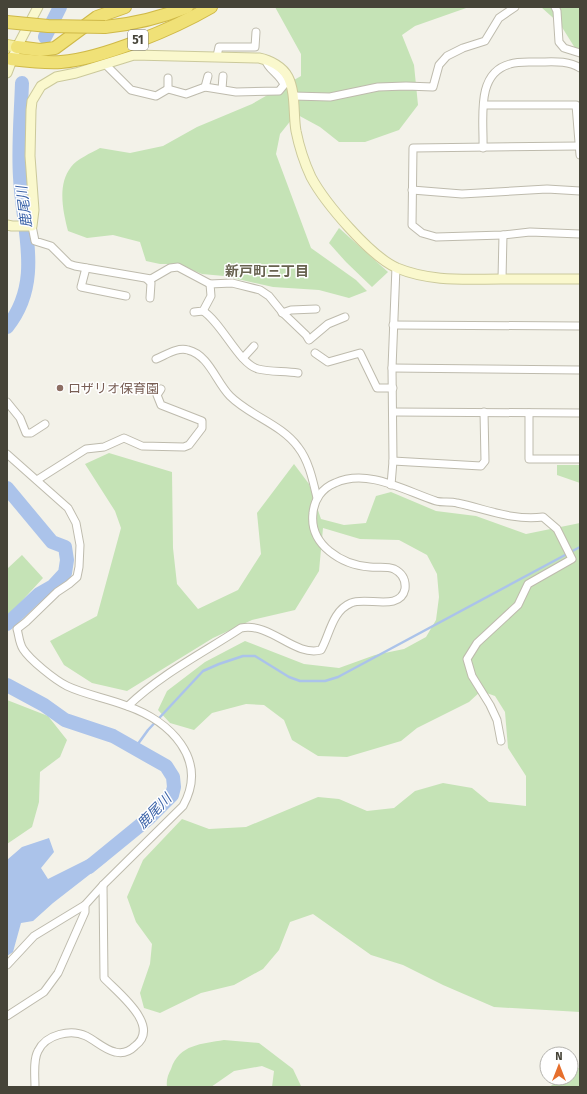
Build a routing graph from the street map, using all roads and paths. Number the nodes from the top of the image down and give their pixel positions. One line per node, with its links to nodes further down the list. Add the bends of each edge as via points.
1 (38, 7): 9 (street)
2 (125, 7): 9 (highway, via 97,17 55,48 40,50)
3 (187, 7): 7 (highway, 51, bridge, via 145,21 105,27)
4 (211, 7): 12 (highway, 51, via 140,39 82,58 46,62)
5 (515, 7): 23 (street, via 499,18 485,41 463,48 443,60 433,87 378,87 330,97)
6 (554, 7): 10 (street, via 557,11 559,42 564,48)
7 (7, 22)
8 (256, 32): 11 (street, via 255,47 219,47)
9 (12, 46): 12 (street)
10 (580, 53)
11 (217, 56): 13 (street); 14 (street, via 134,55)
12 (9, 58): 16 (street)
13 (265, 59): 22 (street, via 268,67 281,79 284,86 278,91 236,92); 23 (street, via 288,76)
14 (105, 64): 21 (street, via 131,90 156,96); 31 (street, via 48,81 41,86 32,101)
15 (580, 68): 24 (street, via 564,62 516,62 504,66 488,81)
16 (7, 73)
17 (208, 76): 20 (street)
18 (223, 76): 22 (street)
19 (168, 78): 21 (street)
20 (206, 87): 21 (street, via 186,94); 22 (street)
21 (168, 88)
22 (222, 89)
23 (293, 96): 34 (street, via 302,157 311,177 369,249)
24 (484, 105): 25 (street, via 576,105); 26 (street)
25 (579, 142): 26 (street); 27 (street)
26 (484, 148): 28 (street, via 412,148)
27 (580, 155)
28 (412, 190): 29 (street, via 462,194 547,189); 33 (street, via 412,225 422,233 436,237)
29 (580, 190)
30 (10, 226): 31 (street)
31 (32, 226): 35 (street, via 35,241 51,246 69,264)
32 (580, 234): 33 (street, via 530,232)
33 (503, 235): 37 (street)
34 (396, 267): 37 (street, via 416,275 441,280); 47 (street)
35 (86, 268): 36 (street); 40 (street, via 81,287)
36 (147, 279): 39 (street, via 178,266); 41 (street, via 150,283)
37 (502, 279): 38 (street)
38 (580, 279)
39 (210, 284): 43 (street, via 211,296); 45 (street, via 232,283 260,290 269,296)
40 (126, 296)
41 (150, 298)
42 (316, 309): 45 (street)
43 (203, 311): 44 (street); 51 (street, via 225,333)
44 (194, 312)
45 (282, 313): 46 (street, via 309,340 328,324)
46 (345, 317)
47 (393, 325): 48 (street); 53 (street)
48 (580, 326)
49 (254, 346): 51 (street)
50 (315, 353): 56 (street, via 328,362 360,353 376,388)
51 (243, 358): 55 (street, via 256,368)
52 (156, 359): 69 (street, via 178,349 187,349 201,357 234,400 277,427 298,446 308,463)
53 (392, 368): 54 (street); 56 (street)
54 (580, 370)
55 (298, 373)
56 (393, 388): 59 (street)
57 (161, 390): 67 (street, via 157,395 161,405 202,421 202,428 189,445 142,446 124,438 104,447 86,448)
58 (7, 402): 63 (street, via 20,418 26,433 31,433)
59 (393, 412): 60 (street); 66 (street)
60 (484, 412): 61 (street); 66 (street, via 485,461 481,466)
61 (529, 413): 62 (street); 65 (street, via 529,459)
62 (580, 413)
63 (45, 424)
64 (7, 454): 67 (street)
65 (580, 459)
66 (393, 461): 68 (street)
67 (37, 480): 70 (street, via 63,502 76,523 80,545 79,567 77,577 17,629 22,648 65,685)
68 (391, 485): 69 (street, via 370,479 347,478 329,485); 71 (street, via 437,502 456,503 527,519 543,517 557,529 571,556 572,559 528,584 518,605 477,643 467,659 472,676 497,720)
69 (317, 498): 70 (street, via 312,517 320,542 333,554 353,563 397,571 403,576 405,583 401,596 390,602 364,600 350,603 336,614 321,650 306,650 251,626 241,628 163,677)
70 (128, 706): 72 (street, via 169,729 181,742 189,755 189,794 183,806)
71 (500, 741)
72 (103, 885): 73 (street); 76 (street, via 104,978 137,1012 143,1027 142,1036 137,1045 121,1053 78,1034 69,1032 54,1037 37,1051)
73 (85, 905): 74 (street, via 34,936); 75 (street, via 85,912 58,973 44,992)
74 (7, 965)
75 (7, 1016)
76 (36, 1087)

